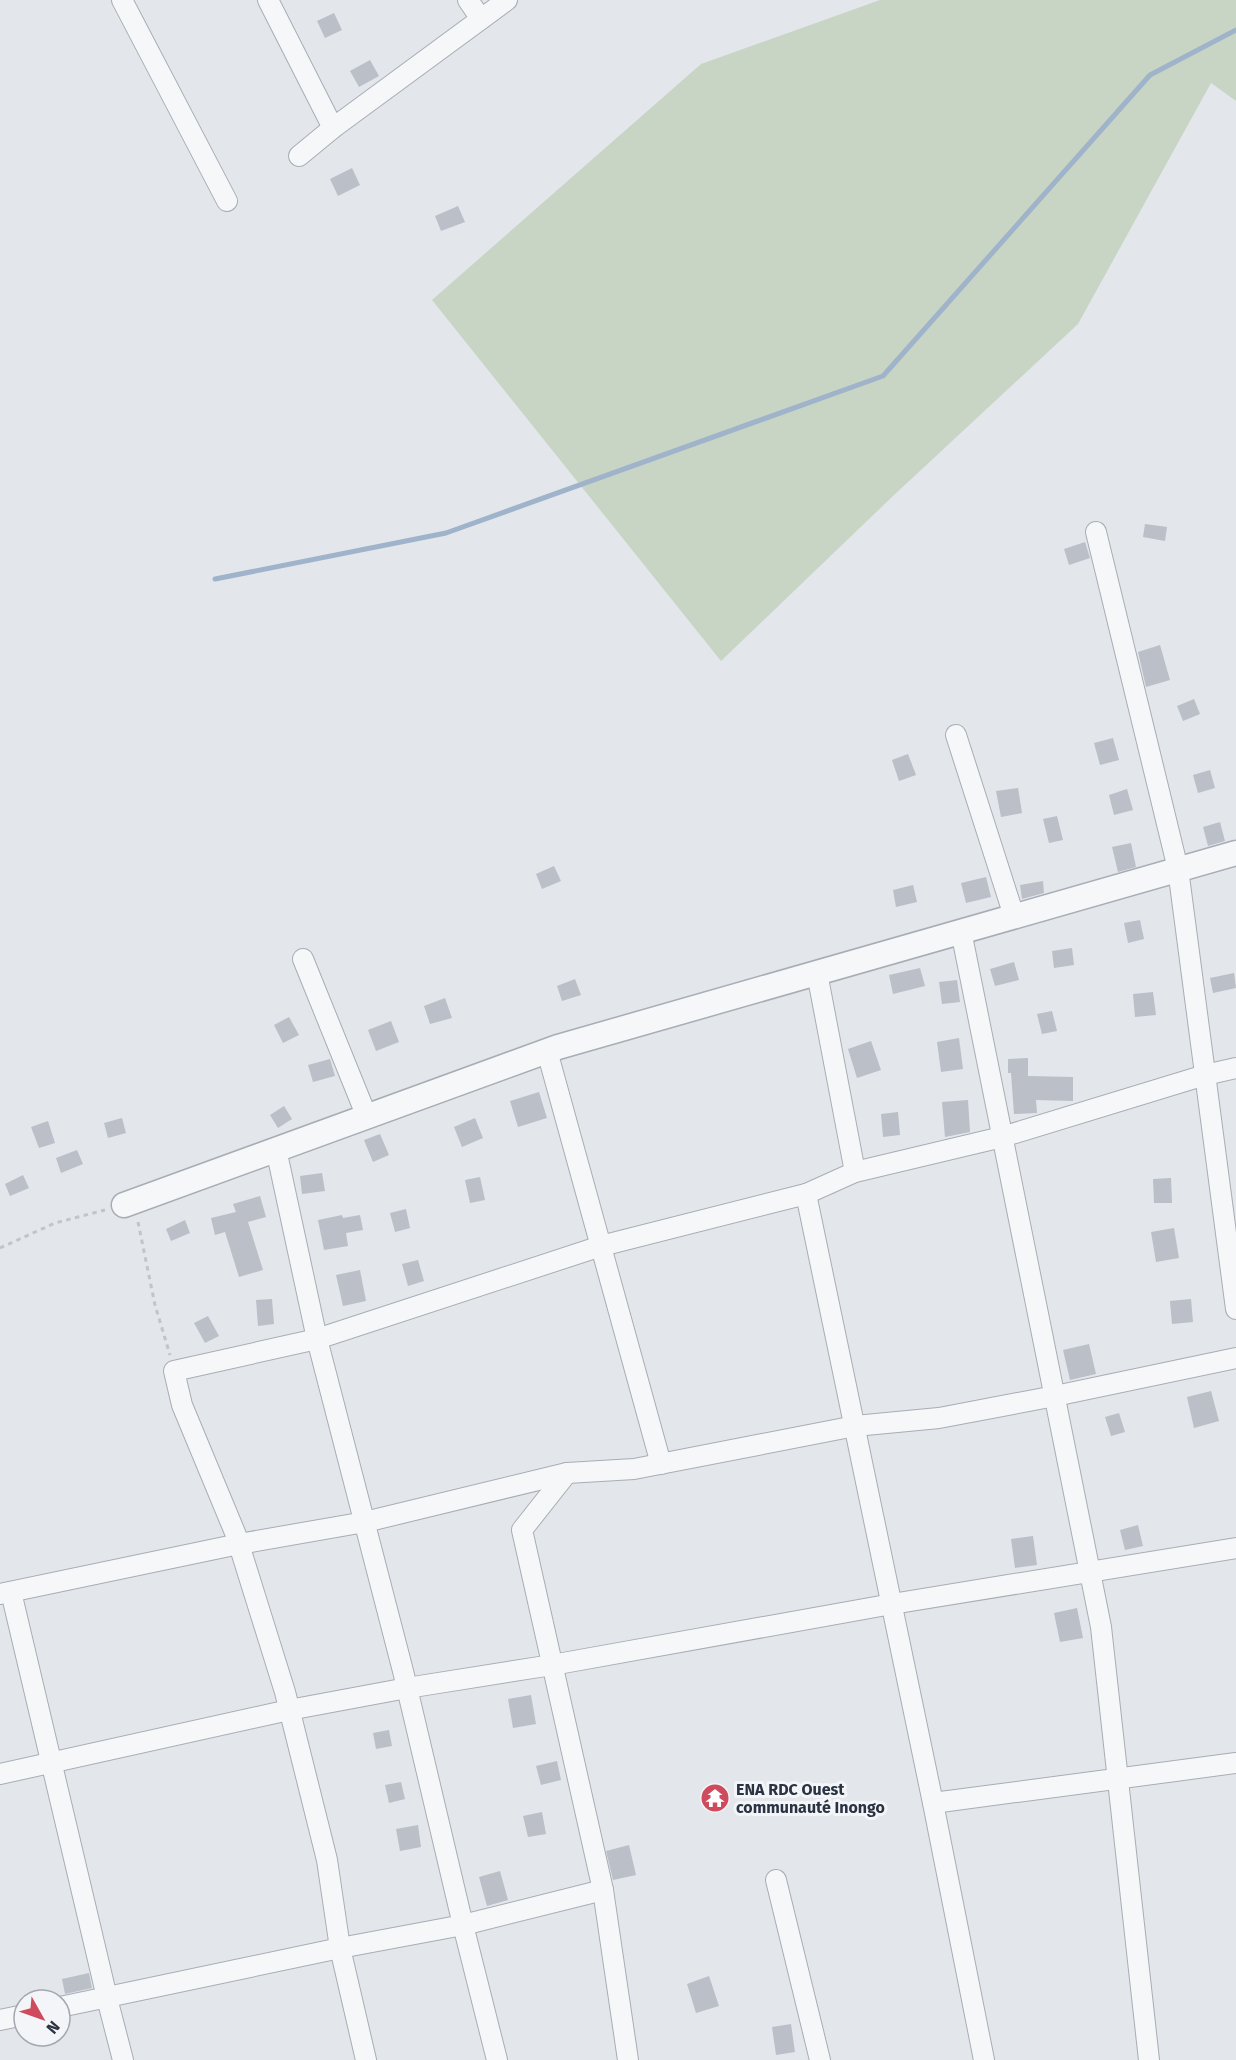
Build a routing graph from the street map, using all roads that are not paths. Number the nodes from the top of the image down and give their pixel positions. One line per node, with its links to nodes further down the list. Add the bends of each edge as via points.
1 (122, 0): 8 (street)
2 (268, 0): 6 (street)
3 (468, 0): 5 (street)
4 (507, 0): 5 (street)
5 (481, 19): 6 (street)
6 (333, 128): 7 (street)
7 (299, 156)
8 (227, 201)
9 (1096, 532): 12 (street)
10 (956, 735): 13 (street)
11 (1236, 852): 12 (street)
12 (1178, 869): 13 (street); 19 (street)
13 (1014, 916): 14 (street)
14 (961, 931): 16 (street); 21 (street)
15 (303, 959): 20 (street)
16 (817, 973): 17 (street); 23 (street)
17 (547, 1051): 20 (street); 26 (street)
18 (1236, 1068): 19 (street)
19 (1205, 1075): 21 (street); 27 (street)
20 (367, 1117): 22 (street)
21 (1002, 1137): 23 (street); 30 (street)
22 (276, 1149): 25 (street); 28 (street)
23 (855, 1172): 24 (street)
24 (806, 1194): 26 (street); 31 (street)
25 (129, 1203)
26 (601, 1246): 28 (street); 32 (street)
27 (1236, 1309)
28 (317, 1339): 34 (street); 35 (street, via 174,1371 182,1405)
29 (1236, 1358): 30 (street)
30 (1055, 1396): 31 (street, via 939,1418); 37 (street)
31 (855, 1426): 32 (street); 39 (street)
32 (661, 1464): 33 (street)
33 (567, 1473): 34 (street); 40 (street, via 522,1530)
34 (365, 1522): 35 (street); 41 (street)
35 (239, 1544): 38 (street); 42 (street)
36 (1236, 1548): 37 (street)
37 (1090, 1572): 39 (street); 46 (street, via 1101,1627)
38 (5, 1593): 43 (street)
39 (892, 1604): 40 (street); 47 (street)
40 (552, 1665): 41 (street); 49 (street)
41 (407, 1688): 42 (street); 50 (street)
42 (289, 1710): 43 (street); 51 (street, via 327,1860)
43 (51, 1762): 45 (street); 52 (street)
44 (1236, 1763): 46 (street)
45 (0, 1774)
46 (1118, 1779): 47 (street); 60 (street)
47 (933, 1803): 59 (street)
48 (776, 1880): 58 (street)
49 (603, 1890): 50 (street); 57 (street)
50 (463, 1925): 51 (street); 56 (street)
51 (340, 1948): 52 (street); 55 (street)
52 (107, 1997): 53 (street); 54 (street)
53 (72, 2004)
54 (123, 2060)
55 (366, 2060)
56 (497, 2060)
57 (628, 2060)
58 (820, 2060)
59 (984, 2060)
60 (1149, 2060)

